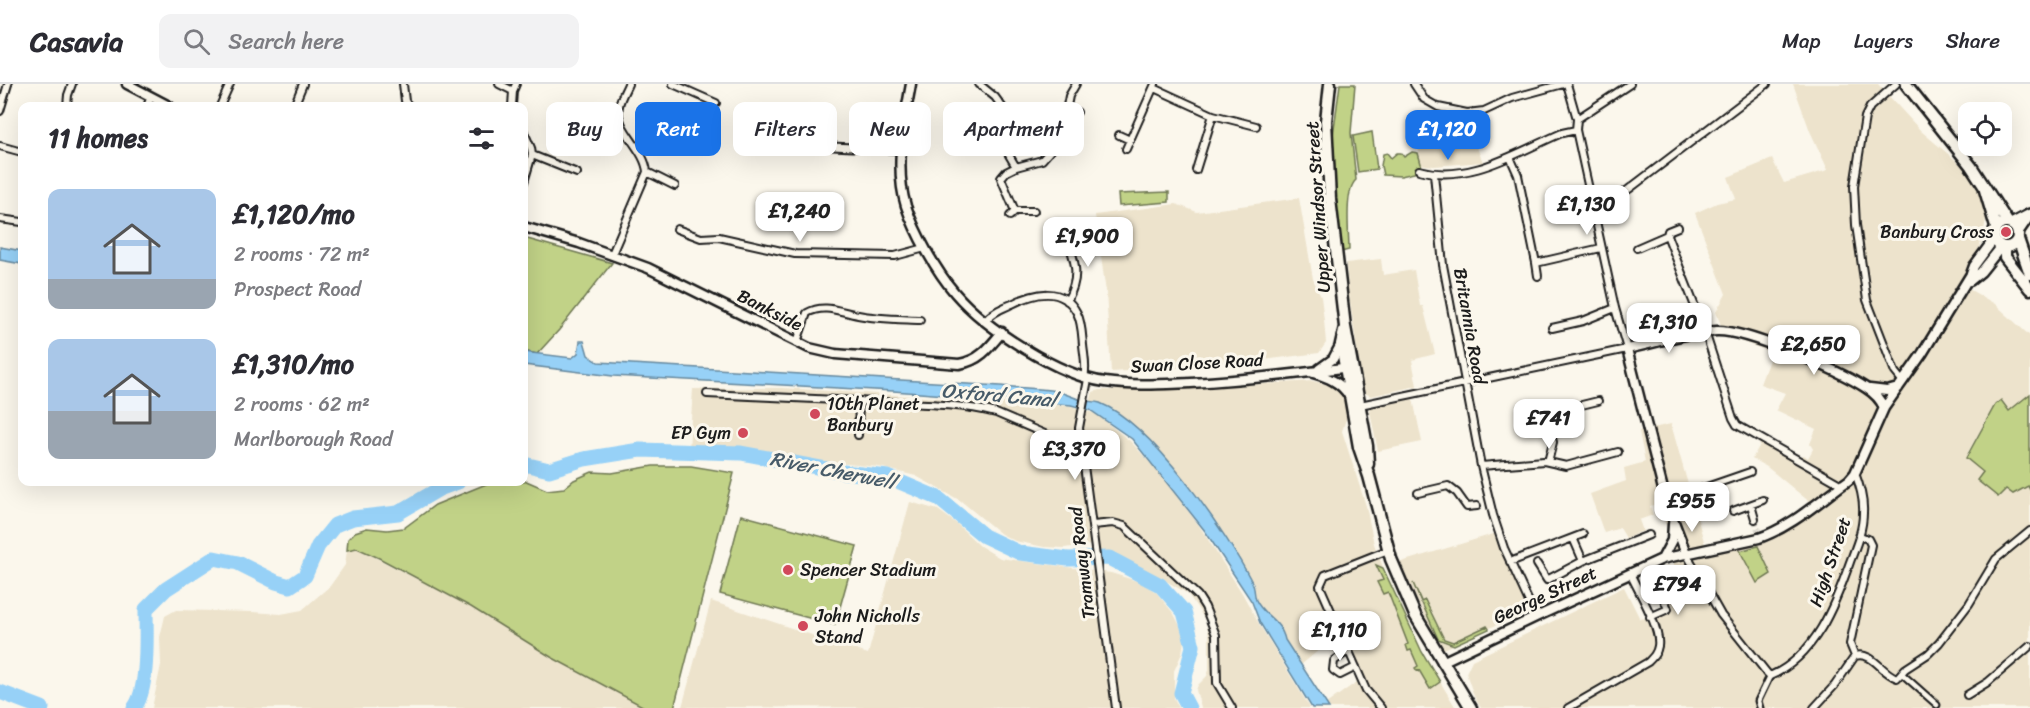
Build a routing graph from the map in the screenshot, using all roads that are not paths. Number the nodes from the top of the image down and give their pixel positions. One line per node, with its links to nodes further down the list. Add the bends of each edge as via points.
1 (8, 84): 33 (street)
2 (72, 84): 23 (street)
3 (127, 84): 22 (street)
4 (230, 84): 26 (street)
5 (303, 84): 27 (street)
6 (403, 84): 28 (street)
7 (499, 84): 21 (street)
8 (628, 84): 52 (street, via 619,114 644,158)
9 (674, 84): 30 (street)
10 (911, 84): 31 (street, Swan Close Road)
11 (979, 84): 48 (street, via 1003,108 1002,143)
12 (1076, 84): 32 (street)
13 (1330, 84): 82 (main road, Upper Windsor Street, via 1327,152)
14 (1414, 84): 15 (street, via 1424,99 1438,107 1467,113 1485,111 1512,98)
15 (1565, 84): 35 (street)
16 (1630, 84): 35 (street)
17 (1767, 84): 58 (street)
18 (1896, 84): 93 (street, via 1870,107 1865,117 1854,194 1866,300)
19 (1906, 84): 55 (main road)
20 (1154, 86): 34 (street); 39 (street)
21 (515, 87): 29 (street)
22 (151, 97): 24 (street); 25 (street)
23 (67, 102)
24 (149, 102)
25 (161, 102)
26 (222, 102)
27 (296, 102)
28 (406, 102)
29 (513, 102)
30 (716, 102)
31 (908, 102)
32 (1069, 102)
33 (0, 111)
34 (1213, 115): 36 (street); 50 (street)
35 (1577, 119): 37 (street)
36 (1256, 126)
37 (1576, 130): 47 (street); 58 (street)
38 (1119, 135): 39 (street)
39 (1130, 140): 42 (street)
40 (528, 141): 44 (street)
41 (0, 146): 43 (street)
42 (1126, 149)
43 (18, 151)
44 (532, 155): 49 (street); 53 (street)
45 (901, 156): 70 (street, Swan Close Road, via 906,206)
46 (1046, 156): 48 (street)
47 (1510, 157): 54 (street, via 1476,170); 74 (street, via 1518,175)
48 (1016, 167): 57 (street, via 1001,178 1012,213)
49 (528, 168)
50 (1196, 170)
51 (1419, 170): 54 (street)
52 (647, 172): 56 (street); 73 (street)
53 (577, 173)
54 (1434, 174): 92 (street, Britannia Road, via 1443,265)
55 (1983, 184): 63 (main road); 66 (main road)
56 (675, 186)
57 (1034, 211)
58 (1594, 212): 71 (street)
59 (2030, 214): 66 (main road)
60 (0, 219): 61 (street)
61 (18, 221)
62 (1678, 227): 68 (street, via 1668,231)
63 (1996, 227): 66 (main road, via 2002,223); 69 (main road)
64 (528, 228): 73 (street, Bankside)
65 (677, 229): 70 (street, via 698,238 719,237 795,254 895,256)
66 (2014, 229): 69 (main road, via 2011,246); 75 (main road)
67 (1065, 232): 78 (street, via 1077,270)
68 (1668, 237): 72 (street); 84 (street)
69 (2000, 244): 77 (main road, via 2005,257); 93 (street, via 1981,272 1965,285)
70 (925, 248): 81 (street, Swan Close Road, via 954,292)
71 (1601, 248): 74 (street); 79 (street)
72 (1637, 248)
73 (612, 254): 86 (street, Bankside, via 671,278)
74 (1536, 263): 76 (street)
75 (2030, 274)
76 (1538, 276)
77 (2030, 289)
78 (1067, 301): 81 (street, via 1035,294 993,313); 91 (street, Tramway Road, via 1076,310 1081,326)
79 (1615, 308): 83 (street); 88 (street)
80 (920, 320): 86 (street, via 816,308 807,313)
81 (985, 321): 85 (street, Swan Close Road)
82 (1345, 327): 87 (main road, Upper Windsor Street); 89 (main road, Upper Windsor Street)
83 (1552, 328)
84 (1705, 332): 88 (street); 94 (street, via 1730,332 1751,338); 107 (street, via 1737,425)
85 (1002, 333): 86 (street, Bankside, via 983,354 959,364 835,354); 91 (street, Swan Close Road, via 1036,356)
86 (797, 342)
87 (1341, 344): 89 (main road, Upper Windsor Street); 90 (street, Swan Close Road, via 1322,368)
88 (1627, 349): 92 (street); 110 (street)
89 (1349, 367): 90 (street, Swan Close Road); 98 (main road, Upper Windsor Street)
90 (1307, 372): 91 (street, Swan Close Road, via 1158,384 1118,384); 98 (street, Swan Close Road, via 1336,382)
91 (1086, 378): 101 (street, Tramway Road, via 1079,428)
92 (1464, 383): 98 (street); 104 (street, Britannia Road)
93 (1900, 385): 94 (street, via 1881,391); 99 (street)
94 (1866, 388): 99 (street)
95 (707, 394): 96 (street)
96 (859, 401): 100 (street); 101 (street, via 983,410)
97 (1598, 401): 103 (street, via 1545,414 1553,442)
98 (1355, 402): 122 (main road, Upper Windsor Street, via 1359,447)
99 (1884, 408): 106 (street)
100 (858, 435)
101 (1082, 450): 116 (street, Tramway Road)
102 (1618, 452): 103 (street, via 1601,460 1566,466)
103 (1548, 462): 104 (street)
104 (1481, 466): 126 (street, Britannia Road)
105 (1750, 472): 110 (street)
106 (1855, 473): 107 (street, George Street); 120 (street, High Street, via 1863,502)
107 (1842, 485): 123 (street, George Street, via 1784,528)
108 (1418, 493): 112 (street, via 1448,486 1467,507)
109 (1763, 500): 111 (street)
110 (1666, 501): 115 (street)
111 (1751, 505): 113 (street); 114 (street)
112 (1477, 506)
113 (1733, 511)
114 (1755, 519)
115 (1673, 521): 123 (street); 124 (street, via 1672,540)
116 (1094, 525): 141 (street, Tramway Road); 142 (street, via 1124,526 1198,596 1216,634 1217,683)
117 (2030, 531): 137 (street, via 1996,560 1940,643)
118 (1583, 534): 121 (street)
119 (1649, 535): 125 (street)
120 (1860, 536): 134 (street, via 1871,545 1851,643); 138 (street, High Street, via 1833,608 1819,633 1806,649)
121 (1573, 538): 125 (street); 126 (street)
122 (1387, 547): 133 (street, via 1325,575 1320,586); 135 (main road, Upper Windsor Street, via 1415,615)
123 (1686, 554): 124 (street, George Street); 138 (street, via 1721,615)
124 (1662, 560): 128 (street, George Street)
125 (1583, 561): 127 (street, via 1547,580)
126 (1510, 562): 130 (street, Britannia Road)
127 (1538, 564)
128 (1630, 573): 130 (street, George Street); 131 (street)
129 (1663, 597): 131 (street, via 1668,609)
130 (1536, 617): 135 (street, George Street)
131 (1650, 617): 145 (street, via 1658,637 1658,648 1652,658)
132 (2030, 646): 139 (street)
133 (1349, 650): 136 (street); 136 (street, via 1334,661 1333,670 1340,675)
134 (1855, 656): 137 (street, via 1867,656 1889,675); 147 (street)
135 (1442, 662): 144 (main road, Upper Windsor Street)
136 (1356, 668): 143 (street, via 1366,690)
137 (1899, 675): 140 (street)
138 (1770, 676): 146 (street, via 1758,701)
139 (1967, 695)
140 (1937, 705)
141 (1116, 708)
142 (1232, 708)
143 (1382, 708)
144 (1471, 708)
145 (1568, 708)
146 (1760, 708)
147 (1814, 708)

